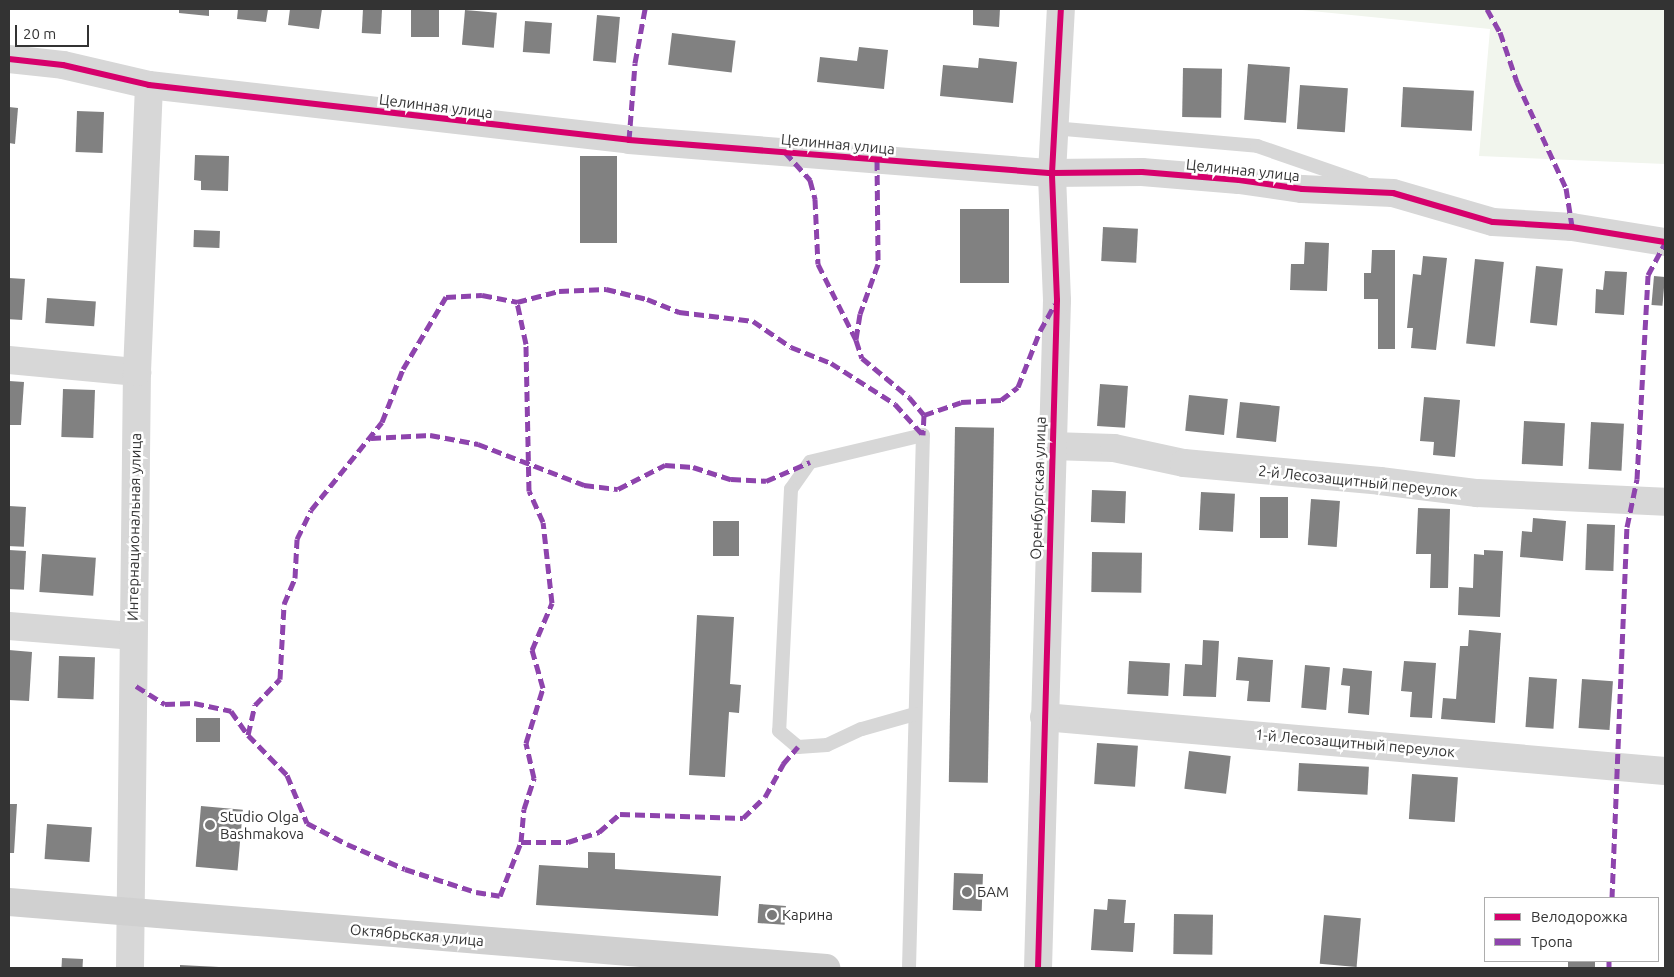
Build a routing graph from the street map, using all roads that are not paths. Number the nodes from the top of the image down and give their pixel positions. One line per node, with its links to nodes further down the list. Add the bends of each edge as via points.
1 (1061, 9): 4 (street, Оренбургская улица)
2 (9, 59): 3 (street, Целинная улица, via 63,65)
3 (148, 85): 5 (street, Целинная улица, via 628,140); 9 (street, Интернациональная улица)
4 (1053, 128): 5 (street, Оренбургская улица); 6 (lane, via 1257,146)
5 (1052, 173): 6 (street, Целинная улица, via 1142,172 1302,189); 10 (street, Оренбургская улица, via 1057,300)
6 (1393, 193): 7 (street, Целинная улица, via 1493,222 1572,227)
7 (1665, 242)
8 (9, 360): 9 (street)
9 (137, 372): 13 (street, Интернациональная улица)
10 (1052, 446): 11 (street, 2-й Лесозащитный переулок, via 1114,448 1184,463 1477,493); 15 (street, Оренбургская улица)
11 (1665, 502)
12 (9, 626): 13 (street)
13 (132, 636): 18 (street, Интернациональная улица, via 136,686)
14 (915, 714): 14 (lane, via 862,729 827,745 798,747 779,731 791,489 810,462 922,435); 21 (lane)
15 (1044, 717): 16 (street, 1-й Лесозащитный переулок); 22 (street, Оренбургская улица)
16 (1665, 771)
17 (9, 902): 18 (street, Октябрьская улица)
18 (130, 911): 19 (street, Интернациональная улица); 20 (street, Октябрьская улица)
19 (130, 968)
20 (826, 968)
21 (909, 968)
22 (1038, 968)

